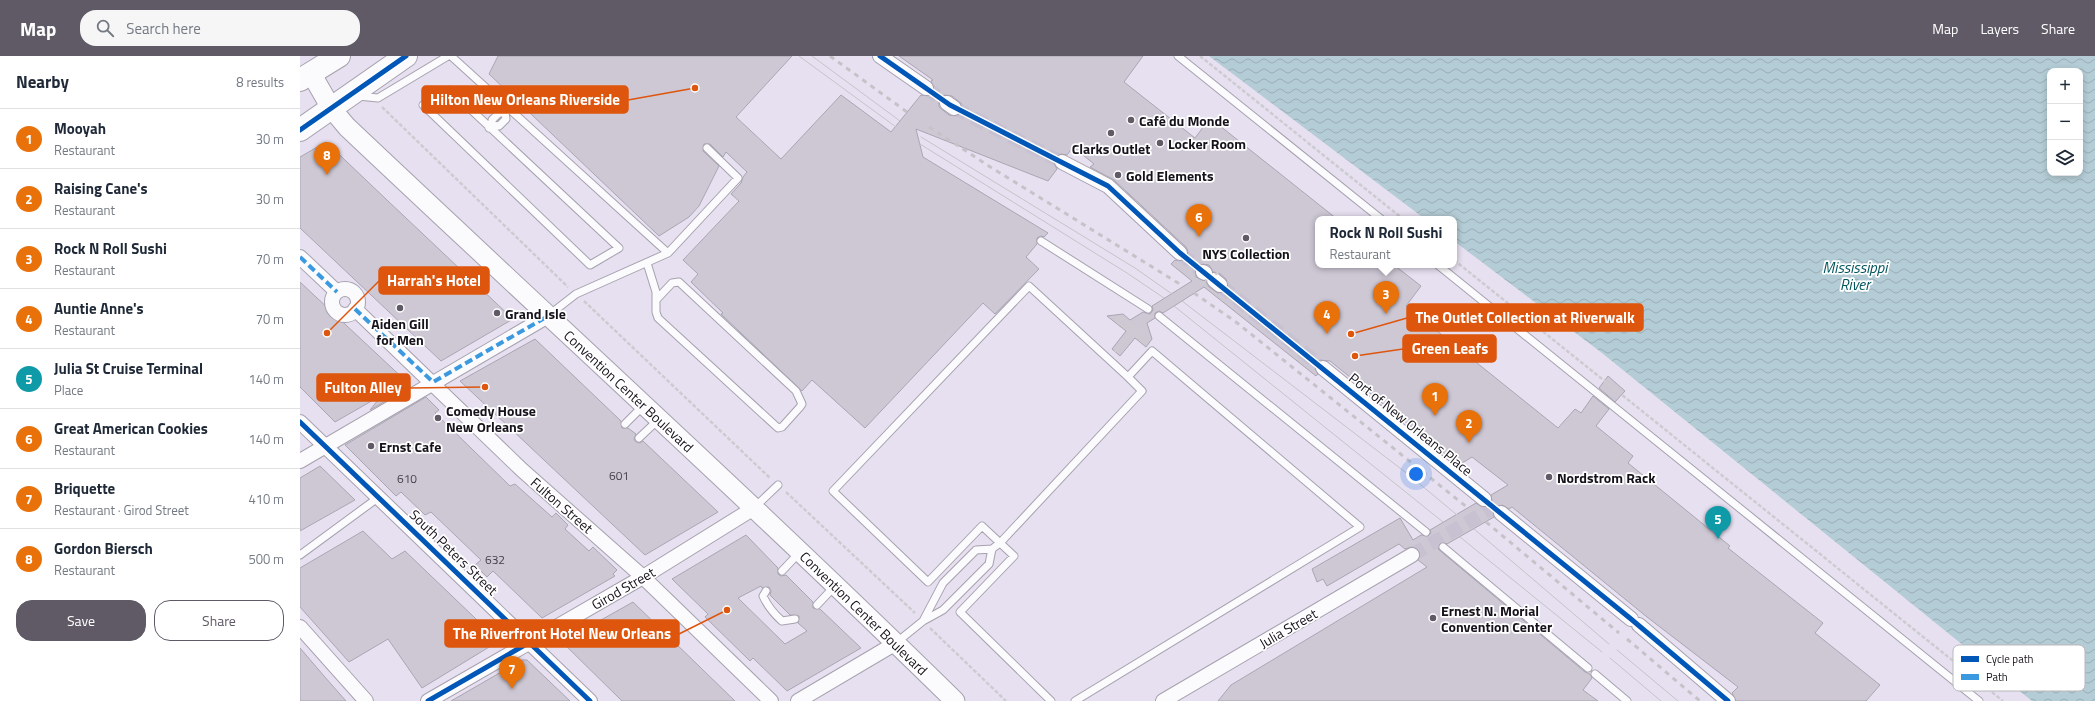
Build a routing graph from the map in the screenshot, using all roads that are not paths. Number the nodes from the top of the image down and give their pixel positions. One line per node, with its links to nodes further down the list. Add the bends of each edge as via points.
1 (339, 56): 6 (main road)
2 (406, 56): 8 (main road)
3 (450, 56): 8 (lane, via 378,98); 10 (lane)
4 (880, 56): 7 (street)
5 (1178, 56): 15 (lane)
6 (306, 77): 9 (street, Convention Center Boulevard)
7 (926, 88)
8 (350, 95): 9 (main road)
9 (332, 108): 12 (main road); 24 (street, Convention Center Boulevard, via 347,127)
10 (507, 111): 11 (lane, via 499,113 492,120); 17 (lane)
11 (491, 127): 11 (lane, via 450,90 423,105 590,265 619,248)
12 (300, 130)
13 (707, 148): 17 (lane, via 738,178)
14 (1062, 162): 18 (street, via 1108,186)
15 (1377, 216)
16 (1041, 241): 23 (lane)
17 (668, 253): 20 (lane)
18 (1180, 253)
19 (300, 257): 28 (street, Fulton Street, via 337,292 344,289 354,292 358,302 355,309)
20 (647, 263): 22 (lane); 24 (lane, via 576,294)
21 (1442, 268): 60 (lane)
22 (657, 299): 22 (lane, via 658,318 778,428 782,427 800,407 802,404 796,391 678,282 672,283)
23 (1148, 308)
24 (548, 316): 28 (street); 29 (street, Convention Center Boulevard)
25 (1159, 316): 41 (lane)
26 (1323, 368): 38 (street, Port of New Orleans Place)
27 (1128, 377): 42 (lane, via 1142,391); 42 (lane, via 1029,286 833,491 928,582 982,526); 69 (lane, via 1152,351 1360,527)
28 (433, 382): 34 (street); 49 (street, Fulton Street, via 522,470)
29 (644, 405): 30 (street, Convention Center Boulevard); 32 (lane)
30 (659, 418): 33 (lane); 39 (street, Convention Center Boulevard)
31 (300, 422): 34 (street, South Peters Street)
32 (625, 424)
33 (639, 438)
34 (325, 446): 35 (street); 37 (street, South Peters Street)
35 (300, 461)
36 (778, 485): 39 (lane)
37 (379, 498): 46 (lane); 56 (street, South Peters Street)
38 (1484, 499)
39 (754, 508): 45 (street, Convention Center Boulevard); 49 (street, Girod Street)
40 (1501, 513): 72 (street)
41 (1426, 532)
42 (1000, 542): 44 (lane); 68 (lane, via 1014,556 960,612)
43 (1443, 547): 58 (lane)
44 (992, 549): 54 (lane, via 989,564 943,610); 54 (lane, via 976,550 942,583)
45 (800, 552): 48 (lane); 50 (street, Convention Center Boulevard)
46 (300, 555)
47 (1412, 555): 70 (street, Julia Street)
48 (782, 571)
49 (643, 577): 56 (street, Girod Street); 65 (street, Fulton Street)
50 (835, 585): 52 (lane); 57 (street, Convention Center Boulevard)
51 (766, 591): 53 (lane, via 763,596 775,615 782,621)
52 (817, 605)
53 (795, 619)
54 (923, 621): 57 (lane)
55 (300, 627): 62 (street)
56 (530, 642): 63 (street, Girod Street); 64 (street, South Peters Street)
57 (896, 643): 66 (street); 67 (street, Convention Center Boulevard)
58 (1588, 668)
59 (1595, 674): 71 (lane)
60 (1953, 680)
61 (1967, 691): 73 (lane)
62 (366, 701)
63 (428, 701)
64 (590, 701)
65 (771, 701)
66 (798, 701)
67 (955, 701)
68 (1051, 701)
69 (1076, 701)
70 (1163, 701)
71 (1627, 701)
72 (1728, 701)
73 (1979, 701)

